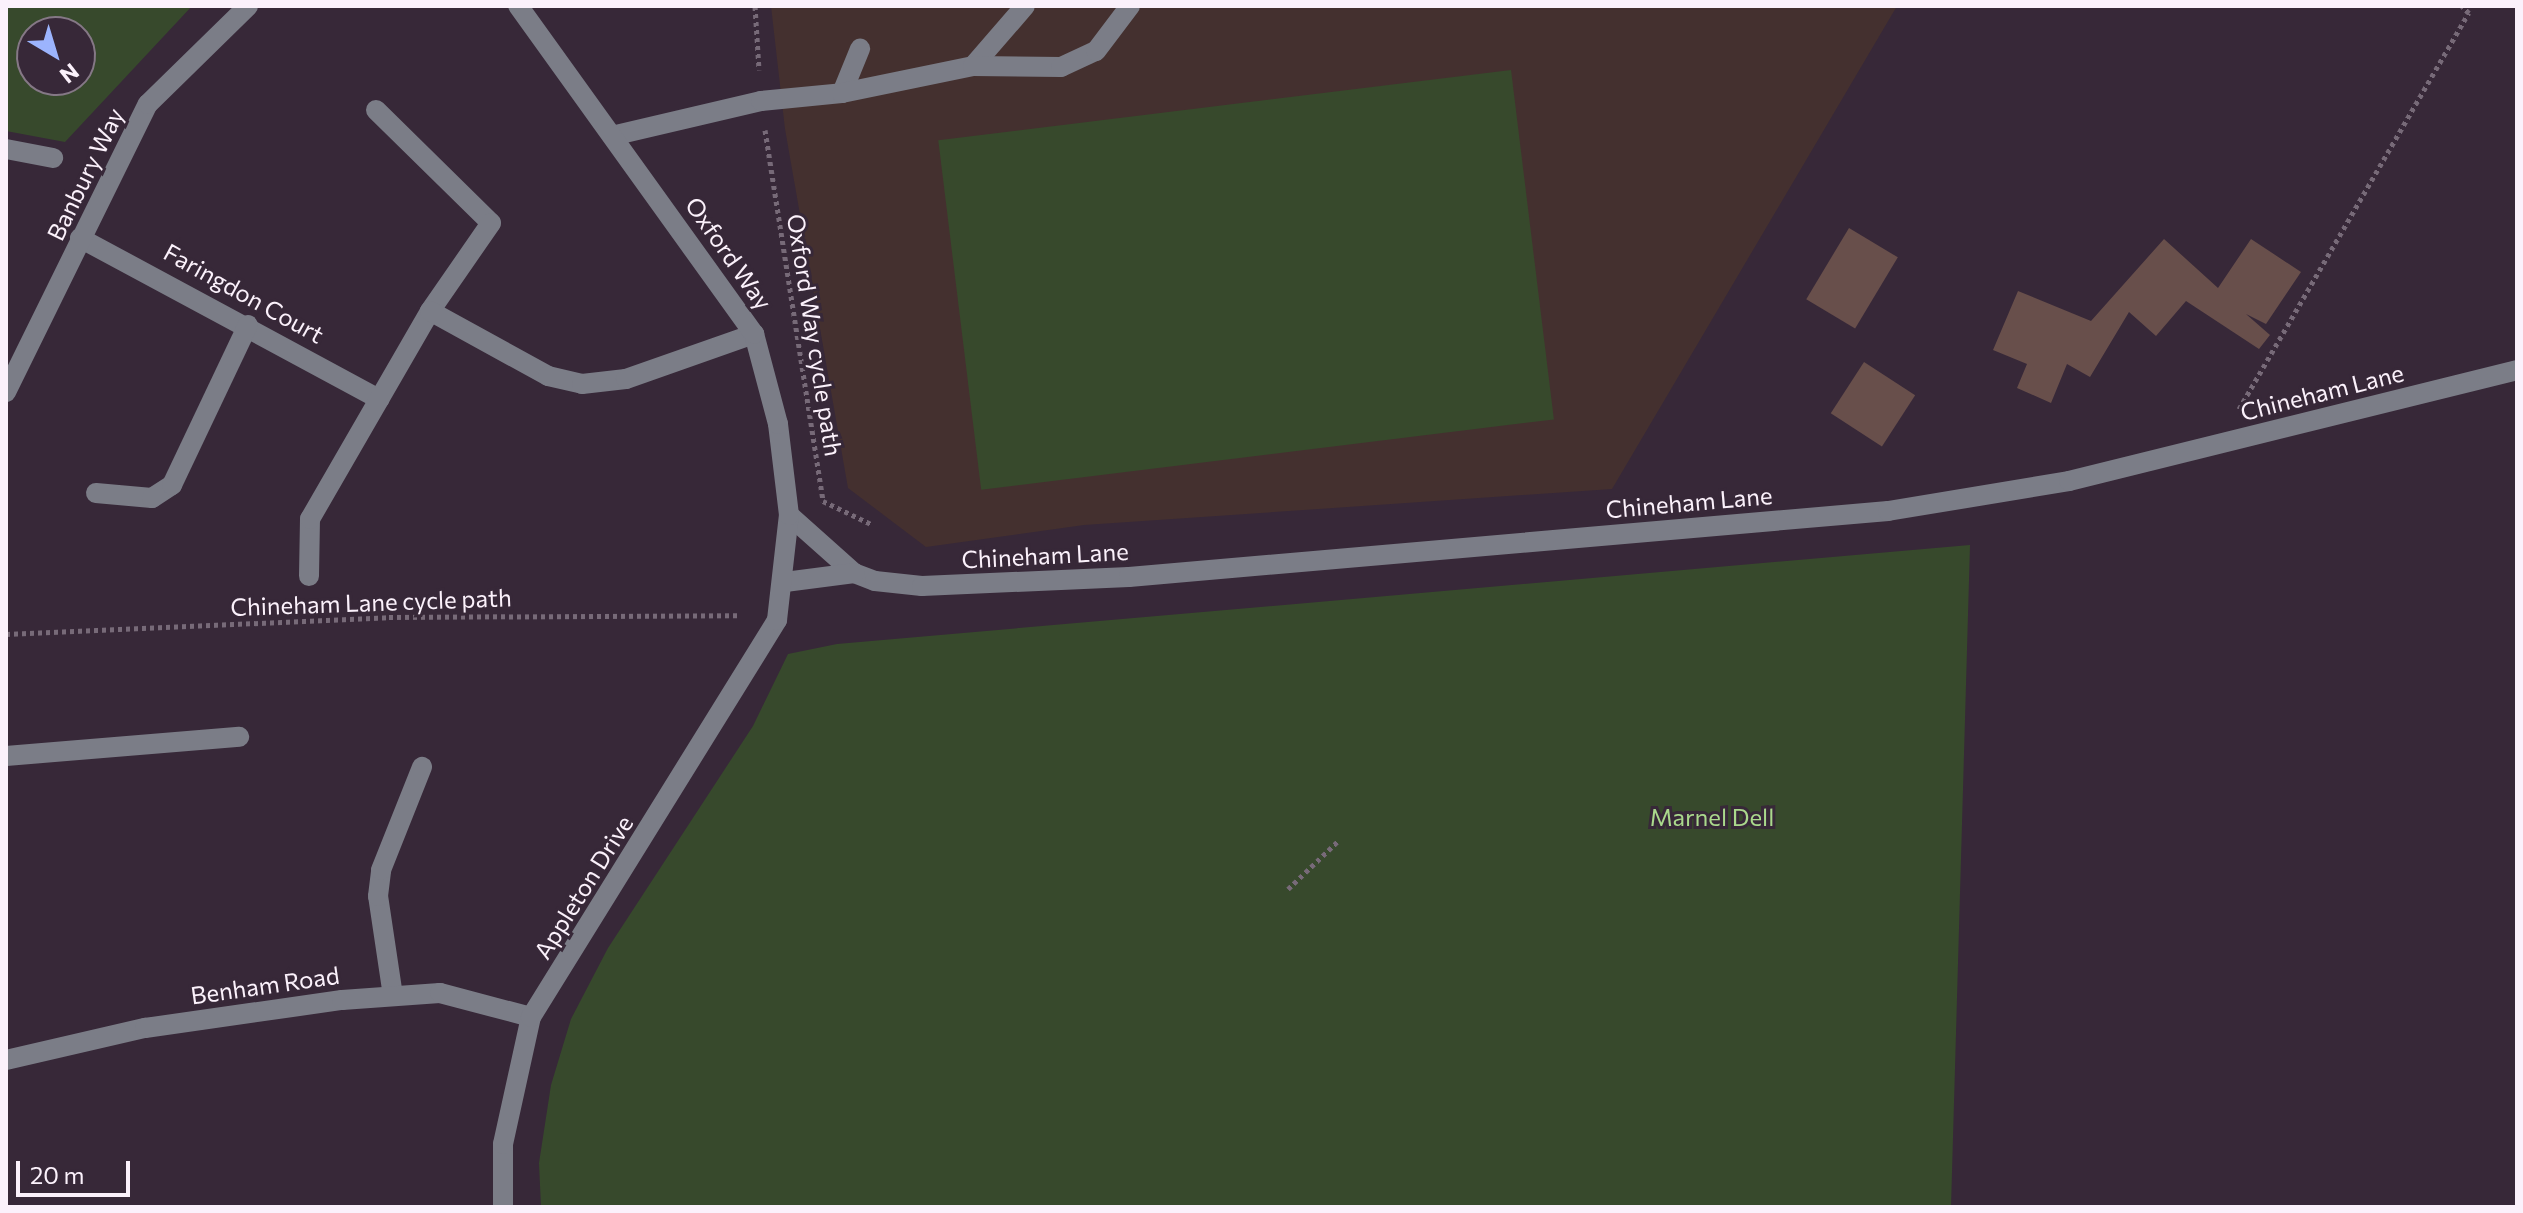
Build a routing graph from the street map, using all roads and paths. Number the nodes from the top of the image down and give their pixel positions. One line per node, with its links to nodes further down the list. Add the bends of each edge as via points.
1 (248, 6): 16 (street, Banbury Way, via 148,104)
2 (518, 6): 13 (street, Oxford Way)
3 (755, 6): 9 (path)
4 (1025, 6): 8 (street)
5 (1130, 6): 8 (street, via 1110,37 1076,62)
6 (2462, 6): 23 (path, via 2469,13)
7 (860, 49): 10 (street)
8 (973, 66): 10 (street)
9 (759, 70)
10 (842, 93): 13 (street, via 761,101)
11 (376, 110): 17 (street, via 491,223)
12 (763, 121): 26 (path, Oxford Way cycle path, via 823,501)
13 (616, 135): 19 (street, Oxford Way)
14 (6, 149): 15 (street)
15 (53, 158)
16 (80, 238): 18 (street, Faringdon Court); 21 (street, Banbury Way, via 38,337)
17 (430, 311): 19 (street, via 548,376 582,384 626,379); 22 (street)
18 (248, 325): 22 (street, Faringdon Court); 24 (street, via 172,485 152,498)
19 (754, 334): 25 (street, Oxford Way, via 778,424)
20 (2517, 370): 23 (street, Chineham Lane)
21 (6, 392)
22 (379, 399): 28 (street, via 310,519)
23 (2219, 444): 27 (street, Chineham Lane, via 2069,481 1888,511 1129,577 922,586)
24 (96, 493)
25 (789, 515): 27 (street); 29 (street, Oxford Way)
26 (873, 525)
27 (854, 573): 29 (street, Chineham Lane)
28 (309, 576)
29 (785, 582): 31 (street, Oxford Way)
30 (738, 615): 32 (path, Chineham Lane cycle path, via 389,617)
31 (777, 620): 39 (street, Appleton Drive)
32 (6, 634)
33 (239, 737): 34 (street)
34 (6, 756)
35 (422, 767): 38 (street, via 381,870 378,896)
36 (1338, 841): 37 (path)
37 (1288, 889)
38 (393, 996): 39 (street, Benham Road, via 440,993); 40 (street, Benham Road, via 145,1028)
39 (531, 1017): 41 (street, Appleton Drive, via 503,1144)
40 (6, 1060)
41 (503, 1207)

